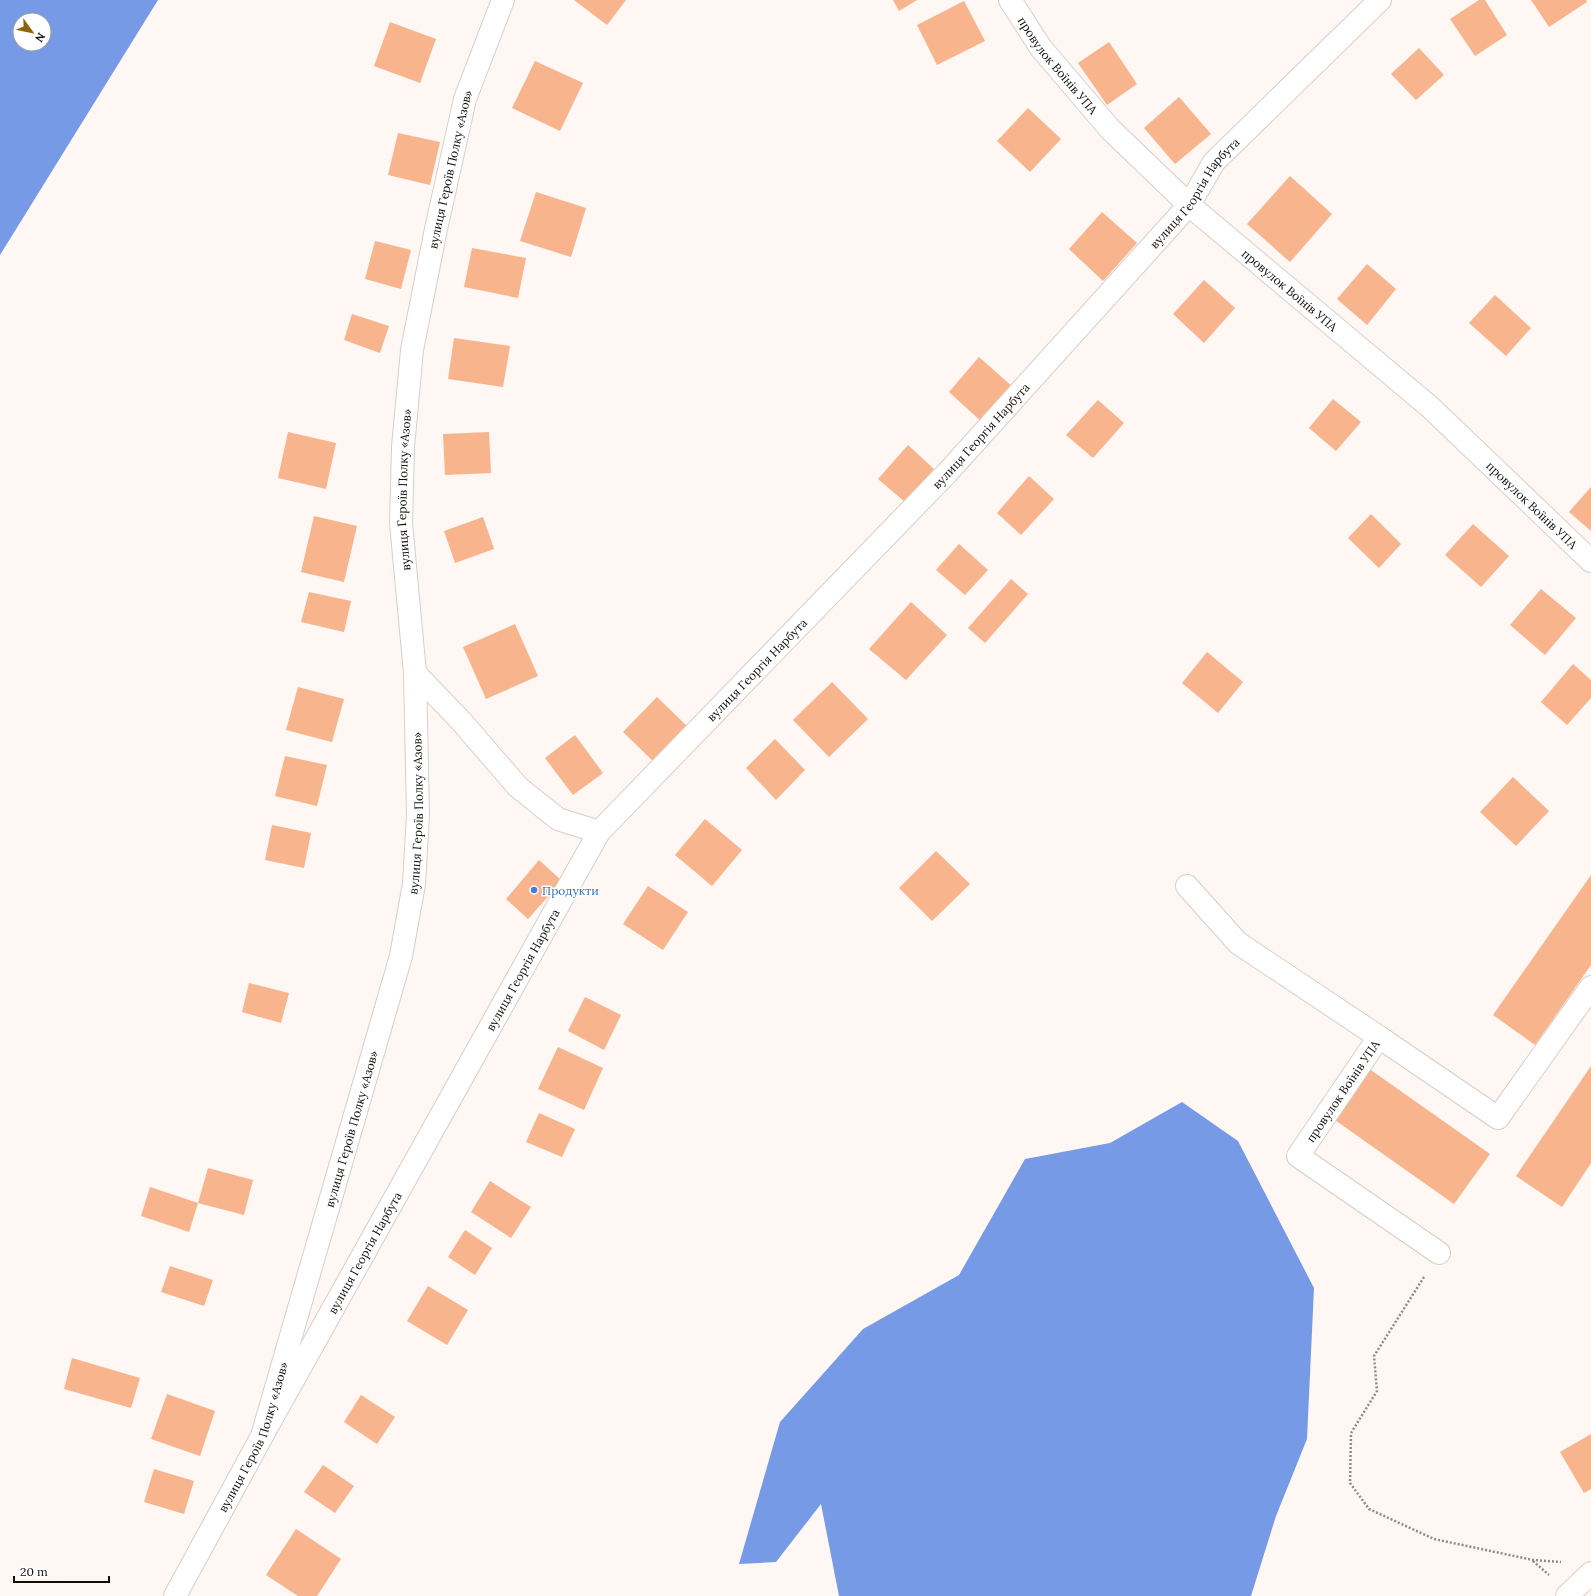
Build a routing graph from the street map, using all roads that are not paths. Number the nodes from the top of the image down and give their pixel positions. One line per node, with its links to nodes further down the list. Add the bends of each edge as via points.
1 (503, 0): 6 (street, вулиця Героїв Полку «Азов», via 465,100 412,350 403,447 402,522)
2 (1010, 0): 4 (street, провулок Воїнів УПА, via 1041,48 1110,129)
3 (1380, 0): 4 (street, вулиця Георгія Нарбута, via 1214,162)
4 (1189, 205): 5 (street, провулок Воїнів УПА, via 1430,407); 7 (street, вулиця Георгія Нарбута, via 947,473)
5 (1591, 561)
6 (415, 673): 7 (street, via 518,787 558,819); 12 (street, вулиця Героїв Полку «Азов», via 418,815 414,884 401,956)
7 (599, 832): 12 (street, вулиця Георгія Нарбута)
8 (1187, 886): 10 (street, via 1238,943)
9 (1591, 987): 10 (street, провулок Воїнів УПА, via 1498,1118)
10 (1379, 1037): 11 (street, провулок Воїнів УПА, via 1298,1156)
11 (1439, 1253)
12 (262, 1436): 14 (street, вулиця Героїв Полку «Азов»)
13 (1591, 1573): 15 (street)
14 (175, 1596)
15 (1567, 1596)

